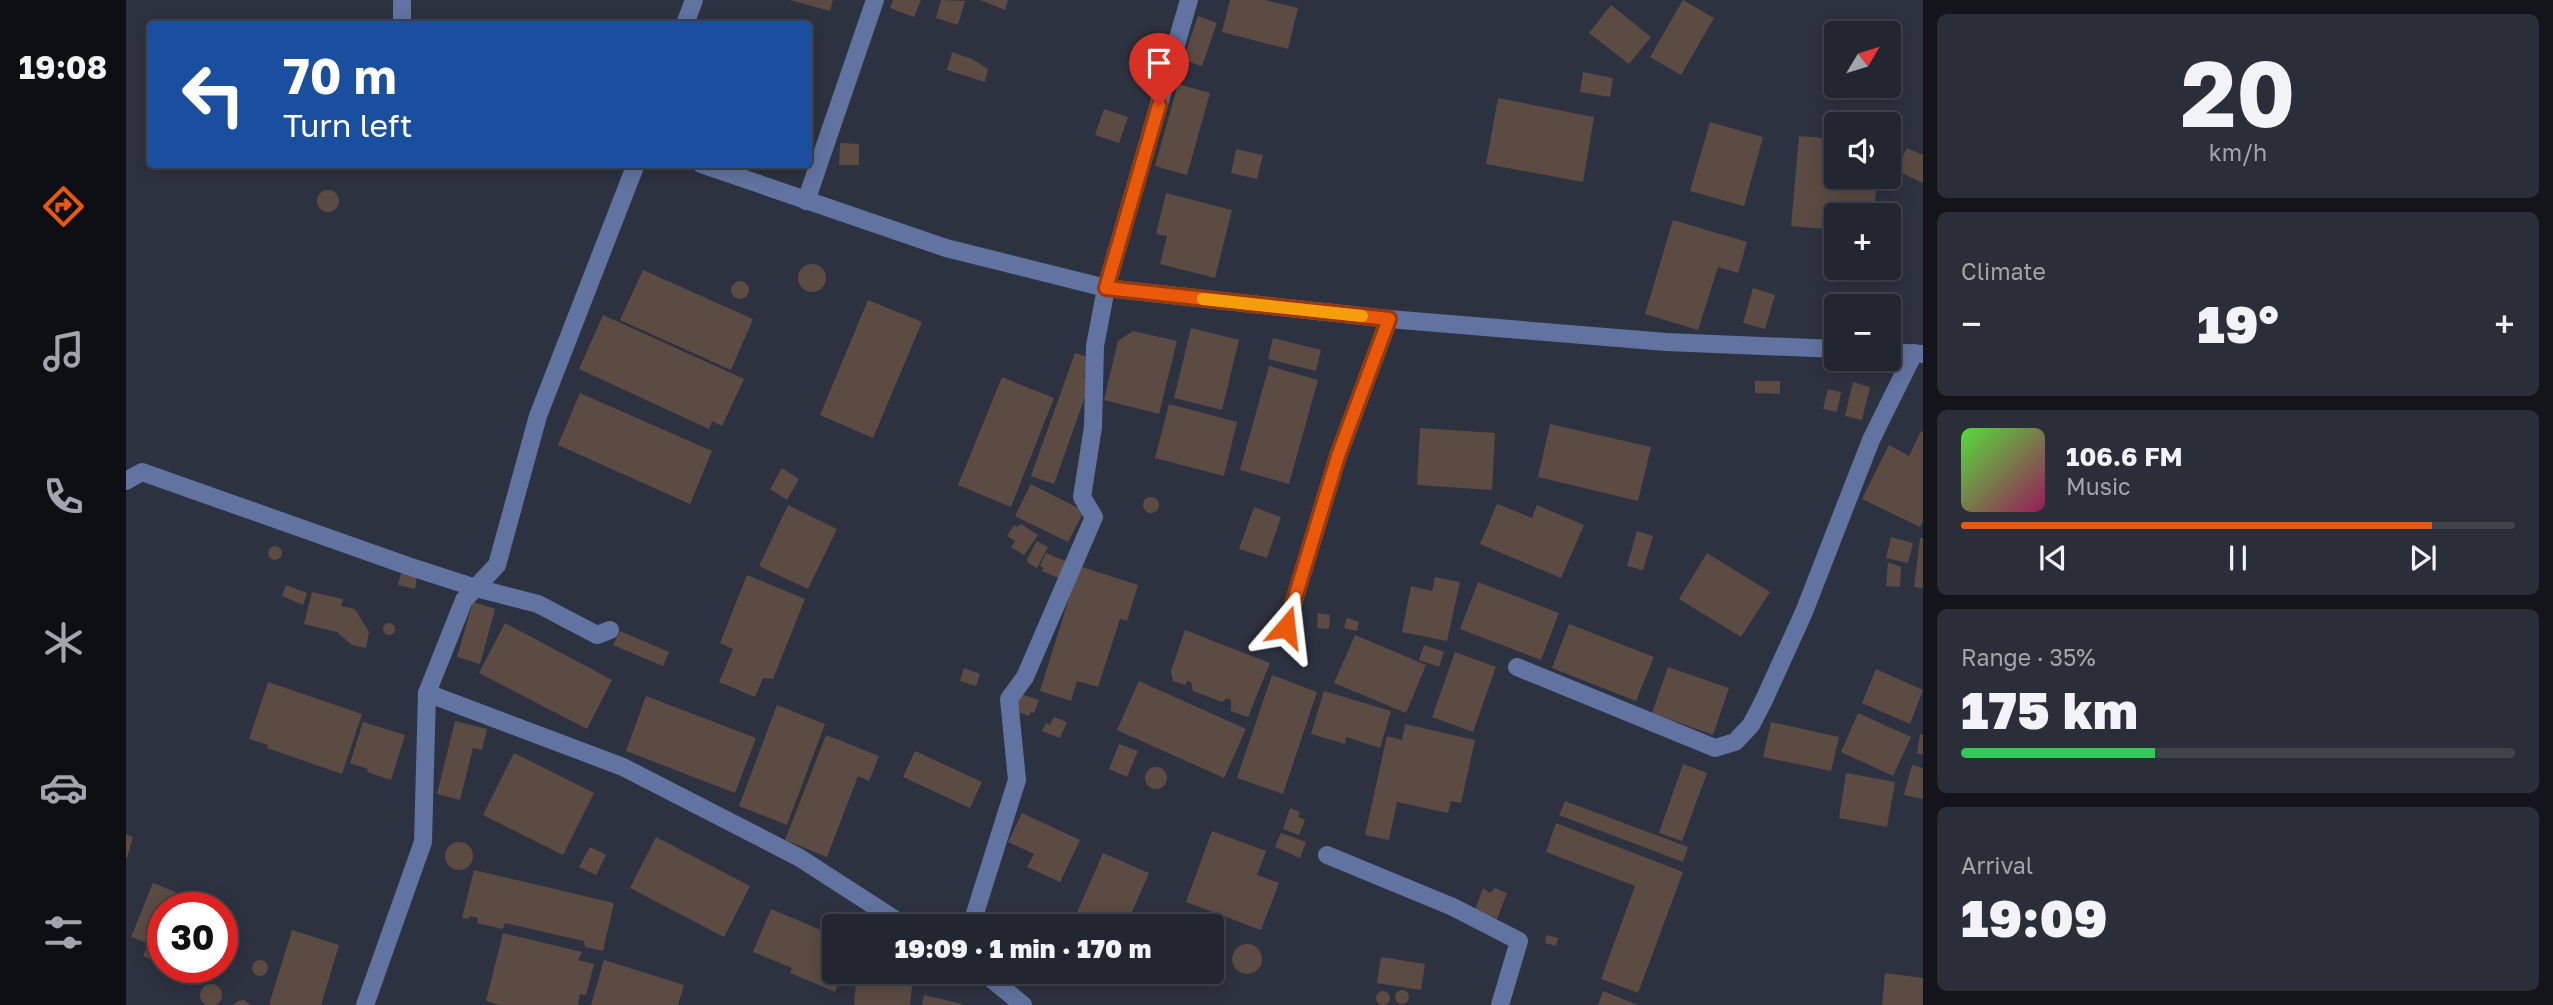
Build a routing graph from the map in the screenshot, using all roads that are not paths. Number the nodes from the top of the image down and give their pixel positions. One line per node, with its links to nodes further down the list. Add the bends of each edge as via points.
1 (402, 0): 5 (street)
2 (694, 0): 6 (street)
3 (876, 0): 9 (street)
4 (1189, 0): 10 (street)
5 (402, 21)
6 (686, 21)
7 (634, 168): 16 (street, via 538,416 497,565)
8 (712, 168): 9 (street)
9 (806, 201): 10 (street, via 946,248)
10 (1106, 288): 11 (street); 23 (street, via 1095,346 1093,427 1082,496 1094,517 1025,677 1009,699 1017,780)
11 (1389, 319): 12 (street, via 1666,342); 17 (street, via 1338,456)
12 (1824, 349)
13 (1901, 352): 14 (street)
14 (1919, 353): 19 (street, via 1871,440 1764,700 1751,725 1735,742 1715,748)
15 (126, 481): 16 (street, via 142,472)
16 (476, 588): 18 (street, via 538,604 597,635); 20 (street, via 464,600)
17 (1286, 627)
18 (610, 630)
19 (1517, 667)
20 (427, 693): 22 (street, via 623,767 800,858); 25 (street, via 423,842)
21 (1327, 855): 27 (street, via 1453,907 1519,941)
22 (886, 914)
23 (975, 914)
24 (998, 984): 26 (street)
25 (365, 1005)
26 (1023, 1005)
27 (1500, 1005)

